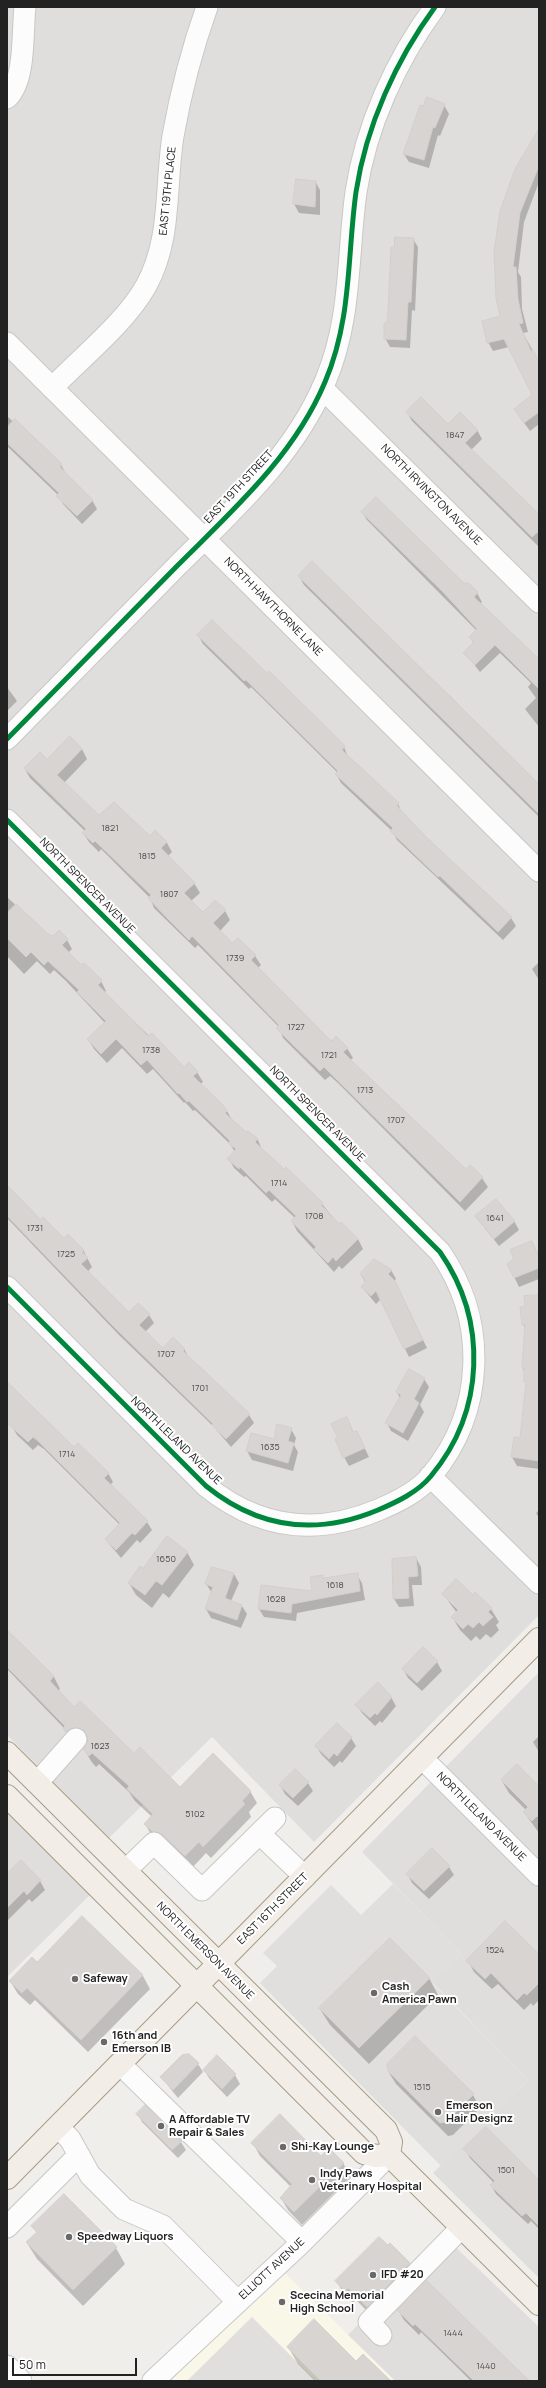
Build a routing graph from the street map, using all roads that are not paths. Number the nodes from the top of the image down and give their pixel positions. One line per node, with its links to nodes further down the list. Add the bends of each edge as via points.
1 (25, 7): 4 (street, via 21,69 17,84)
2 (207, 7): 6 (street, EAST 19TH PLACE, via 182,90 173,135 167,221 155,266 146,287 131,308)
3 (436, 7): 7 (street, EAST 19TH STREET, via 403,58 369,136 357,189 347,306 334,359)
4 (7, 98)
5 (7, 343): 6 (street, NORTH HAWTHORNE LANE)
6 (52, 388): 8 (street, NORTH HAWTHORNE LANE)
7 (322, 388): 8 (street, EAST 19TH STREET, via 303,426 287,449 261,481); 9 (street, NORTH IRVINGTON AVENUE)
8 (204, 539): 10 (street, EAST 19TH STREET); 12 (street, NORTH HAWTHORNE LANE)
9 (539, 602)
10 (7, 739)
11 (7, 820): 14 (street, NORTH SPENCER AVENUE, via 434,1245 444,1258 459,1285 470,1315 475,1354 474,1377 470,1401 460,1430 449,1451)
12 (539, 870)
13 (7, 1287): 14 (street, NORTH LELAND AVENUE, via 206,1486 224,1500 245,1511 288,1524 335,1524 364,1517 390,1506 407,1496)
14 (430, 1476): 15 (street)
15 (539, 1583)
16 (539, 1640): 19 (main road, EAST 16TH STREET)
17 (76, 1739): 20 (street)
18 (7, 1753): 20 (main road, NORTH EMERSON AVENUE)
19 (422, 1758): 25 (street, NORTH LELAND AVENUE); 26 (main road, EAST 16TH STREET)
20 (37, 1783): 24 (main road, NORTH EMERSON AVENUE)
21 (10, 1805): 28 (main road)
22 (275, 1818): 23 (street)
23 (260, 1834): 24 (street, via 202,1890 154,1843); 26 (street)
24 (125, 1871): 27 (main road, NORTH EMERSON AVENUE)
25 (539, 1875)
26 (305, 1877): 27 (main road, EAST 16TH STREET)
27 (218, 1965): 28 (main road, EAST 16TH STREET); 32 (main road, NORTH EMERSON AVENUE, via 386,2130 391,2142)
28 (197, 1986): 29 (main road, EAST 16TH STREET); 32 (main road, via 364,2153 376,2156)
29 (120, 2064): 30 (main road, EAST 16TH STREET); 36 (street)
30 (58, 2127): 31 (street, via 70,2139); 33 (main road, EAST 16TH STREET)
31 (79, 2155): 34 (street); 37 (street, via 90,2175 124,2209 164,2226)
32 (389, 2155): 35 (main road); 36 (street, ELLIOTT AVENUE)
33 (7, 2178)
34 (7, 2227)
35 (462, 2227): 38 (main road); 39 (street, via 369,2322)
36 (302, 2242): 37 (street, ELLIOTT AVENUE)
37 (238, 2302): 42 (street, ELLIOTT AVENUE)
38 (539, 2304)
39 (381, 2335)
40 (7, 2366): 41 (street)
41 (21, 2381)
42 (153, 2381)

